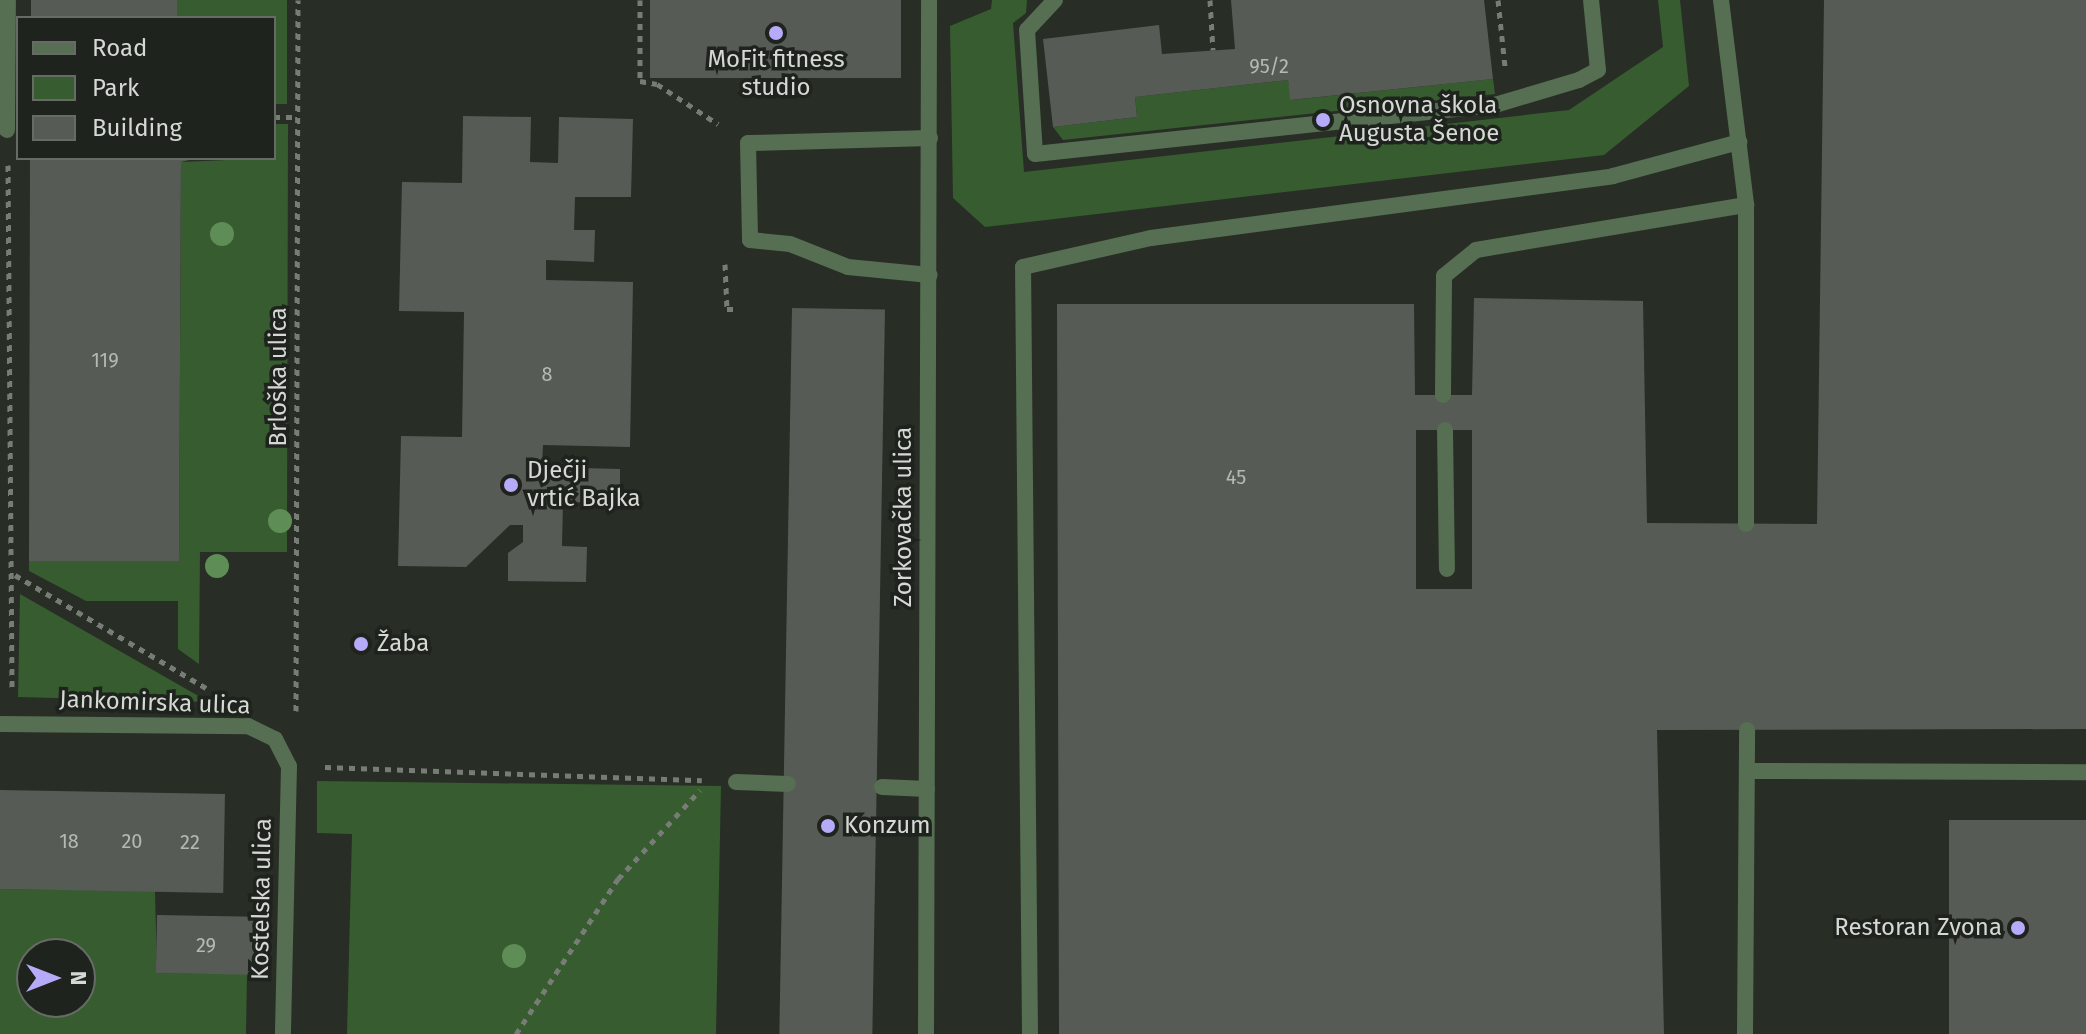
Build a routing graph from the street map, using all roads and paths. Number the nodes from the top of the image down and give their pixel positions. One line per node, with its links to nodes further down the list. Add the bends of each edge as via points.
1 (8, 0): 14 (street)
2 (298, 0): 13 (path, Brloška ulica)
3 (640, 0): 17 (path, via 640,81 657,84)
4 (929, 0): 15 (street, Zorkovačka ulica)
5 (1055, 0): 11 (street, via 1027,30 1035,154)
6 (1210, 0): 10 (path)
7 (1498, 0): 11 (path)
8 (1591, 0): 11 (street, via 1598,70)
9 (1721, 0): 16 (street)
10 (1213, 50)
11 (1509, 100)
12 (276, 117): 13 (path)
13 (297, 117): 28 (path, Brloška ulica, via 296,713)
14 (7, 130): 24 (path)
15 (930, 138): 17 (street); 19 (street, Zorkovačka ulica)
16 (1739, 142): 18 (street); 39 (street, via 1613,176 1151,238 1023,267)
17 (748, 143): 19 (street, via 750,240 790,244 848,267)
18 (1746, 205): 20 (street, via 1476,250 1444,276); 22 (street)
19 (930, 275): 35 (street, Zorkovačka ulica)
20 (1443, 395)
21 (1445, 430): 23 (street)
22 (1746, 524)
23 (1447, 569)
24 (14, 575): 25 (path); 26 (path, via 225,699)
25 (6, 724): 26 (street, Jankomirska ulica)
26 (248, 726): 29 (street, Jankomirska ulica, via 275,739)
27 (1747, 730): 30 (street)
28 (307, 752): 29 (path); 37 (path, via 329,770 709,781 618,879)
29 (289, 766): 36 (street, Kostelska ulica)
30 (1747, 771): 31 (street); 40 (street)
31 (2086, 772)
32 (736, 782): 33 (street)
33 (788, 784)
34 (882, 787): 35 (street)
35 (927, 789): 38 (street, Zorkovačka ulica)
36 (283, 1034)
37 (516, 1034)
38 (926, 1034)
39 (1030, 1034)
40 (1745, 1034)

